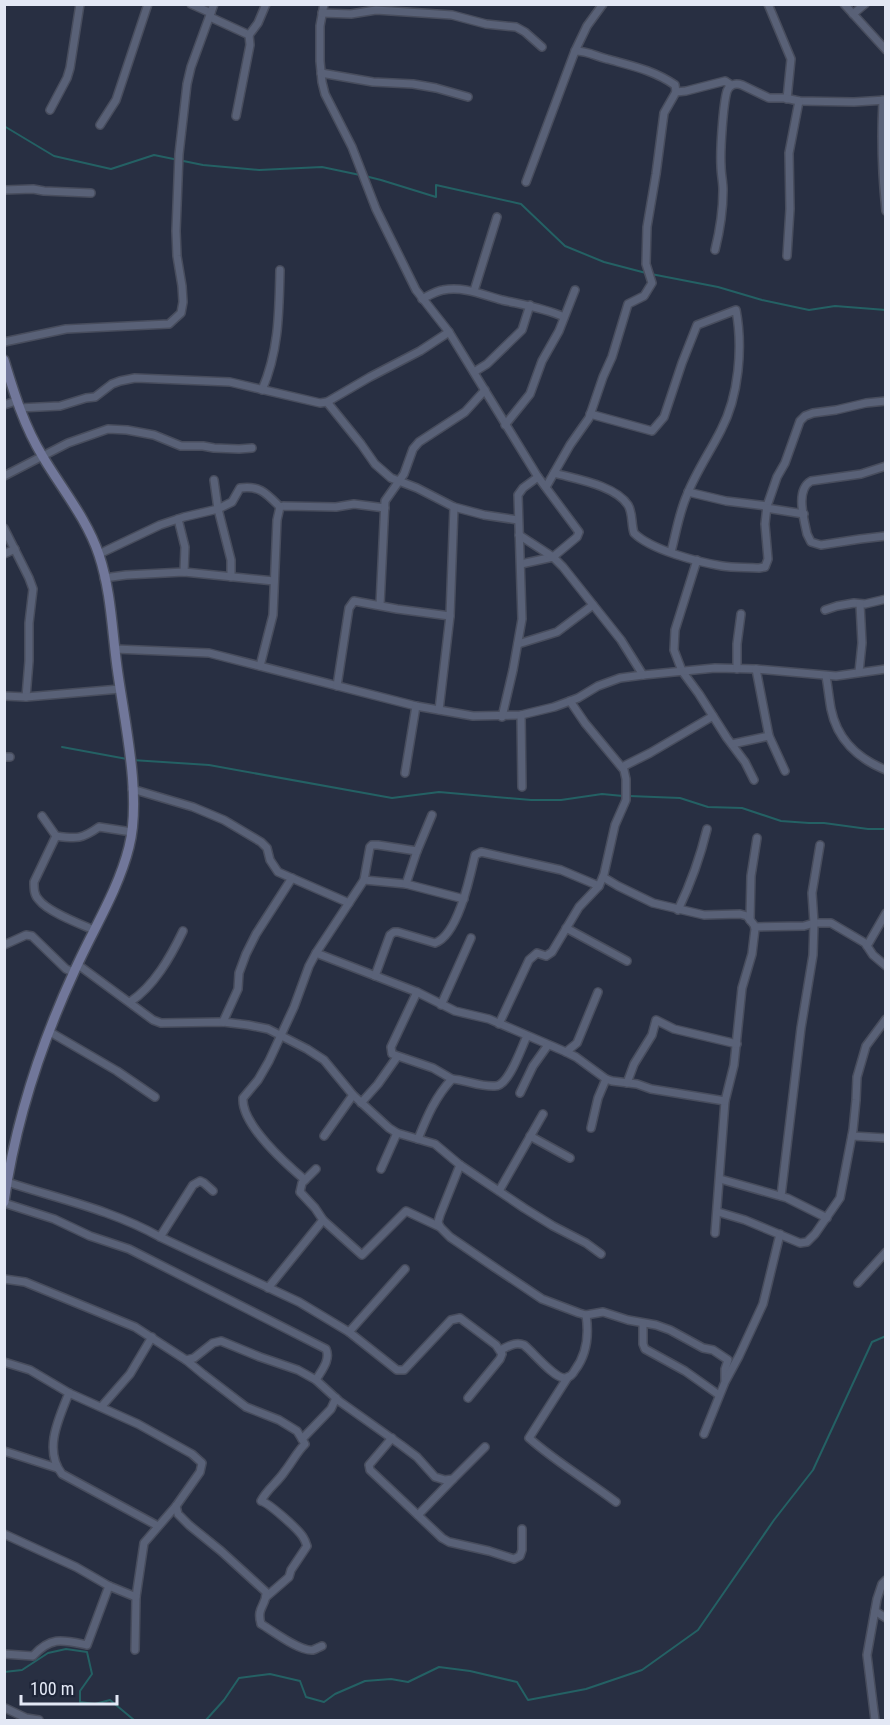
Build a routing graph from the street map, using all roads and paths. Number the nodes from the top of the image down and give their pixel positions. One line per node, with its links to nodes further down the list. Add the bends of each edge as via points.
1 (80, 4): 25 (street, via 70,68)
2 (148, 4): 27 (street, via 116,100)
3 (191, 4): 13 (street)
4 (214, 4): 13 (street)
5 (266, 4): 14 (street)
6 (324, 4): 11 (street)
7 (603, 4): 17 (street)
8 (768, 4): 22 (street, via 791,59)
9 (844, 4): 12 (street)
10 (865, 4): 12 (street)
11 (322, 13): 15 (street, via 376,10 452,15 516,27); 18 (street)
12 (854, 14): 16 (street)
13 (211, 15): 14 (street); 43 (street, via 187,84 179,154 176,231 181,313 169,324 157,326 66,328)
14 (249, 35): 26 (street)
15 (542, 47)
16 (885, 50)
17 (575, 51): 20 (street, via 652,71 675,85); 28 (street)
18 (321, 73): 21 (street, via 413,84); 39 (street, via 328,102)
19 (731, 86): 20 (street, via 725,81); 22 (street, via 742,85 766,98); 34 (street, via 724,114 720,160 722,212)
20 (676, 92): 52 (street, via 664,113 647,227 646,264 652,283 644,296 628,304)
21 (468, 97)
22 (787, 99): 24 (street)
23 (884, 100): 24 (street); 31 (street)
24 (799, 101): 35 (street, via 789,153)
25 (50, 110)
26 (236, 116)
27 (100, 125)
28 (526, 182)
29 (4, 190): 30 (street)
30 (92, 193)
31 (885, 203): 32 (street)
32 (885, 211)
33 (497, 217): 38 (street)
34 (716, 250)
35 (787, 256)
36 (280, 270): 46 (street, via 276,344)
37 (575, 290): 41 (street)
38 (474, 291): 39 (street, via 441,290); 40 (street)
39 (422, 299): 42 (street)
40 (530, 305): 41 (street); 45 (street, via 522,330)
41 (564, 317): 53 (street, via 530,394)
42 (449, 332): 45 (street); 49 (street)
43 (4, 342)
44 (4, 360): 50 (main road)
45 (474, 372): 47 (street)
46 (262, 390): 49 (street); 50 (street, via 230,382 135,378 111,384 94,397 60,406)
47 (485, 390): 53 (street); 61 (street, via 465,412 419,442)
48 (885, 401): 66 (street, via 805,416)
49 (327, 402): 61 (street, via 375,464)
50 (17, 404): 51 (street); 55 (main road)
51 (4, 405)
52 (590, 414): 57 (street); 63 (street, via 652,431 664,417 697,325 736,310 739,324 735,397)
53 (505, 425): 59 (street)
54 (252, 448): 55 (street, via 181,446 154,435 108,429)
55 (42, 455): 58 (street); 78 (main road, via 76,507)
56 (885, 466): 69 (street, via 808,483 802,492)
57 (554, 473): 62 (street); 76 (street, via 598,484 623,499 630,509 634,533)
58 (4, 476)
59 (538, 477): 62 (street); 71 (street, via 518,495)
60 (214, 480): 68 (street)
61 (399, 481): 65 (street); 67 (street, via 385,501)
62 (546, 487): 79 (street, via 579,532)
63 (688, 492): 66 (street); 76 (street)
64 (280, 507): 67 (street, via 354,504); 68 (street, via 253,486 240,488 232,502); 85 (street)
65 (454, 507): 71 (street); 92 (street)
66 (767, 507): 69 (street); 80 (street, via 765,567 722,566)
67 (385, 508): 88 (street)
68 (218, 509): 70 (street); 84 (street, via 231,560)
69 (804, 514): 74 (street, via 808,539 817,545)
70 (178, 519): 78 (street); 82 (street, via 185,547)
71 (518, 520): 73 (street)
72 (4, 528): 75 (street)
73 (519, 535): 79 (street); 81 (street)
74 (885, 536)
75 (15, 549): 77 (street); 106 (street, via 33,589)
76 (671, 552): 80 (street)
77 (4, 554)
78 (99, 554): 83 (main road)
79 (553, 557): 81 (street); 89 (street)
80 (697, 560): 99 (street, via 675,630 674,650)
81 (521, 564): 93 (street, via 522,619)
82 (184, 572): 83 (street); 84 (street)
83 (105, 578): 94 (main road)
84 (231, 578): 85 (street)
85 (274, 581): 95 (street, via 273,615)
86 (885, 599): 87 (street)
87 (860, 604): 90 (street); 100 (street)
88 (380, 605): 92 (street); 103 (street, via 354,601 350,606)
89 (593, 605): 93 (street, via 557,632); 101 (street)
90 (825, 610)
91 (741, 614): 96 (street)
92 (450, 616): 109 (street)
93 (518, 644): 112 (street)
94 (115, 649): 95 (street, via 209,653); 104 (main road)
95 (260, 666): 103 (street)
96 (737, 669): 97 (street); 99 (street)
97 (756, 669): 102 (street); 113 (street)
98 (885, 669): 100 (street)
99 (682, 671): 101 (street); 111 (street)
100 (860, 672): 102 (street)
101 (643, 675): 107 (street, via 620,678)
102 (825, 676): 116 (street, via 831,709 843,739 861,758)
103 (337, 686): 108 (street)
104 (120, 689): 106 (street); 121 (main road)
105 (4, 696): 106 (street)
106 (26, 697)
107 (570, 701): 110 (street); 115 (street)
108 (416, 706): 109 (street); 118 (street)
109 (439, 710): 112 (street)
110 (521, 715): 112 (street); 120 (street)
111 (713, 716): 114 (street); 115 (street)
112 (502, 717)
113 (769, 736): 114 (street); 117 (street)
114 (732, 744): 119 (street)
115 (622, 767): 130 (street, via 626,800 615,825)
116 (885, 770)
117 (785, 771)
118 (405, 773)
119 (754, 780)
120 (522, 787)
121 (132, 789): 125 (main road); 131 (street, via 224,820 261,842 273,867)
122 (432, 815): 129 (street)
123 (42, 816): 126 (street)
124 (707, 829): 137 (street, via 694,875)
125 (132, 832): 126 (street, via 99,827 86,836); 143 (main road, via 121,872)
126 (56, 836): 143 (street, via 33,890 45,906)
127 (757, 838): 139 (street)
128 (820, 845): 140 (street, via 812,893)
129 (417, 851): 132 (street, via 372,845); 133 (street)
130 (603, 877): 134 (street); 137 (street, via 653,903)
131 (292, 878): 136 (street); 158 (street, via 246,954 238,973 238,989)
132 (364, 880): 133 (street); 136 (street)
133 (406, 884): 135 (street)
134 (599, 886): 135 (street, via 561,870 481,852 475,855); 142 (street)
135 (464, 899): 152 (street, via 439,942 398,932 390,935)
136 (349, 903): 148 (street)
137 (678, 910): 139 (street, via 704,915 740,914)
138 (885, 915): 147 (street)
139 (750, 920): 141 (street)
140 (814, 923): 141 (street); 147 (street, via 831,923); 192 (street)
141 (755, 927): 163 (street, via 742,988)
142 (566, 928): 149 (street); 159 (street, via 552,952 546,956 537,954 529,960)
143 (94, 930): 151 (main road)
144 (183, 931): 155 (street, via 153,980)
145 (471, 938): 156 (street)
146 (6, 942): 151 (street, via 32,936 66,969)
147 (867, 946): 150 (street)
148 (316, 952): 152 (street); 161 (street)
149 (627, 961)
150 (885, 966)
151 (75, 968): 155 (street); 160 (main road)
152 (375, 976): 153 (street)
153 (417, 992): 156 (street); 166 (street, via 391,1047)
154 (597, 992): 165 (street, via 577,1043)
155 (130, 1002): 158 (street, via 161,1023)
156 (441, 1005): 159 (street)
157 (885, 1019): 180 (street, via 866,1046 857,1077)
158 (223, 1022): 161 (street, via 268,1029)
159 (498, 1024): 162 (street)
160 (50, 1032): 172 (street); 189 (main road, via 27,1094)
161 (281, 1036): 171 (street, via 324,1060); 188 (street, via 242,1104 275,1154)
162 (527, 1036): 164 (street); 167 (street, via 504,1083 496,1086)
163 (737, 1044): 169 (street, via 674,1029 656,1020); 173 (street)
164 (548, 1045): 165 (street); 170 (street)
165 (566, 1052): 168 (street)
166 (397, 1057): 167 (street, via 433,1068); 174 (street)
167 (452, 1079): 182 (street, via 430,1110)
168 (606, 1079): 169 (street); 176 (street)
169 (627, 1083): 173 (street)
170 (520, 1093)
171 (353, 1095): 174 (street); 178 (street)
172 (155, 1097)
173 (725, 1101): 187 (street)
174 (361, 1102): 177 (street)
175 (543, 1114): 179 (street)
176 (591, 1128)
177 (398, 1133): 182 (street); 186 (street)
178 (324, 1136)
179 (530, 1136): 183 (street); 191 (street)
180 (852, 1136): 181 (street); 195 (street, via 840,1198)
181 (885, 1138)
182 (418, 1139): 184 (street, via 435,1144)
183 (570, 1158)
184 (460, 1165): 191 (street); 197 (street, via 440,1215)
185 (316, 1168): 188 (street)
186 (381, 1169)
187 (720, 1179): 192 (street); 194 (street)
188 (305, 1180): 196 (street, via 300,1192)
189 (7, 1182): 193 (main road); 200 (street, via 113,1214)
190 (213, 1191): 200 (street, via 204,1183 193,1185)
191 (499, 1191): 202 (street)
192 (781, 1196): 195 (street)
193 (4, 1202): 215 (street, via 129,1249 326,1349 327,1360)
194 (717, 1212): 198 (street); 199 (street)
195 (827, 1218): 199 (street, via 807,1242)
196 (323, 1220): 197 (street, via 362,1255 406,1211); 206 (street)
197 (440, 1227): 207 (street, via 542,1299)
198 (715, 1233)
199 (780, 1234): 216 (street, via 763,1304)
200 (160, 1237): 206 (street)
201 (885, 1252): 205 (street)
202 (601, 1254)
203 (405, 1269): 209 (street)
204 (4, 1279): 210 (street, via 46,1290)
205 (858, 1283)
206 (268, 1287): 209 (street)
207 (586, 1315): 208 (street, via 603,1312); 214 (street, via 586,1346 581,1362)
208 (643, 1323): 216 (street, via 670,1330 728,1360); 218 (street, via 645,1349)
209 (349, 1332): 211 (street, via 400,1371 455,1318 469,1324)
210 (152, 1338): 212 (street); 221 (street, via 130,1374)
211 (500, 1350): 214 (street, via 519,1343 555,1373); 220 (street, via 500,1359)
212 (186, 1360): 215 (street, via 221,1341); 224 (street, via 246,1407 279,1420)
213 (4, 1362): 217 (street, via 30,1370)
214 (568, 1377): 229 (street, via 529,1438)
215 (316, 1380): 219 (street)
216 (725, 1382): 218 (street)
217 (69, 1393): 221 (street); 227 (street, via 56,1428 53,1460)
218 (719, 1395): 222 (street)
219 (336, 1398): 223 (street); 224 (street, via 331,1409)
220 (468, 1398)
221 (102, 1406): 230 (street, via 202,1463)
222 (704, 1434)
223 (392, 1438): 228 (street, via 435,1477); 231 (street, via 370,1470)
224 (302, 1439): 238 (street, via 305,1444 261,1501 303,1536 307,1546 289,1577)
225 (485, 1447): 228 (street)
226 (4, 1451): 227 (street)
227 (57, 1468): 232 (street)
228 (453, 1479): 231 (street)
229 (616, 1502)
230 (176, 1506): 232 (street); 238 (street, via 178,1514 263,1588)
231 (418, 1515): 233 (street, via 449,1542 514,1559 522,1550)
232 (158, 1526): 237 (street, via 144,1543)
233 (522, 1529)
234 (4, 1534): 236 (street)
235 (885, 1580): 239 (street)
236 (110, 1586): 237 (street); 243 (street, via 87,1645 63,1640 42,1645 33,1656)
237 (136, 1597): 242 (street)
238 (266, 1597): 241 (street, via 259,1613 261,1624 305,1649)
239 (875, 1611): 240 (street); 246 (street, via 867,1655)
240 (885, 1618)
241 (322, 1646)
242 (135, 1650)
243 (4, 1654)
244 (4, 1709): 245 (street)
245 (39, 1720)
246 (875, 1720)

